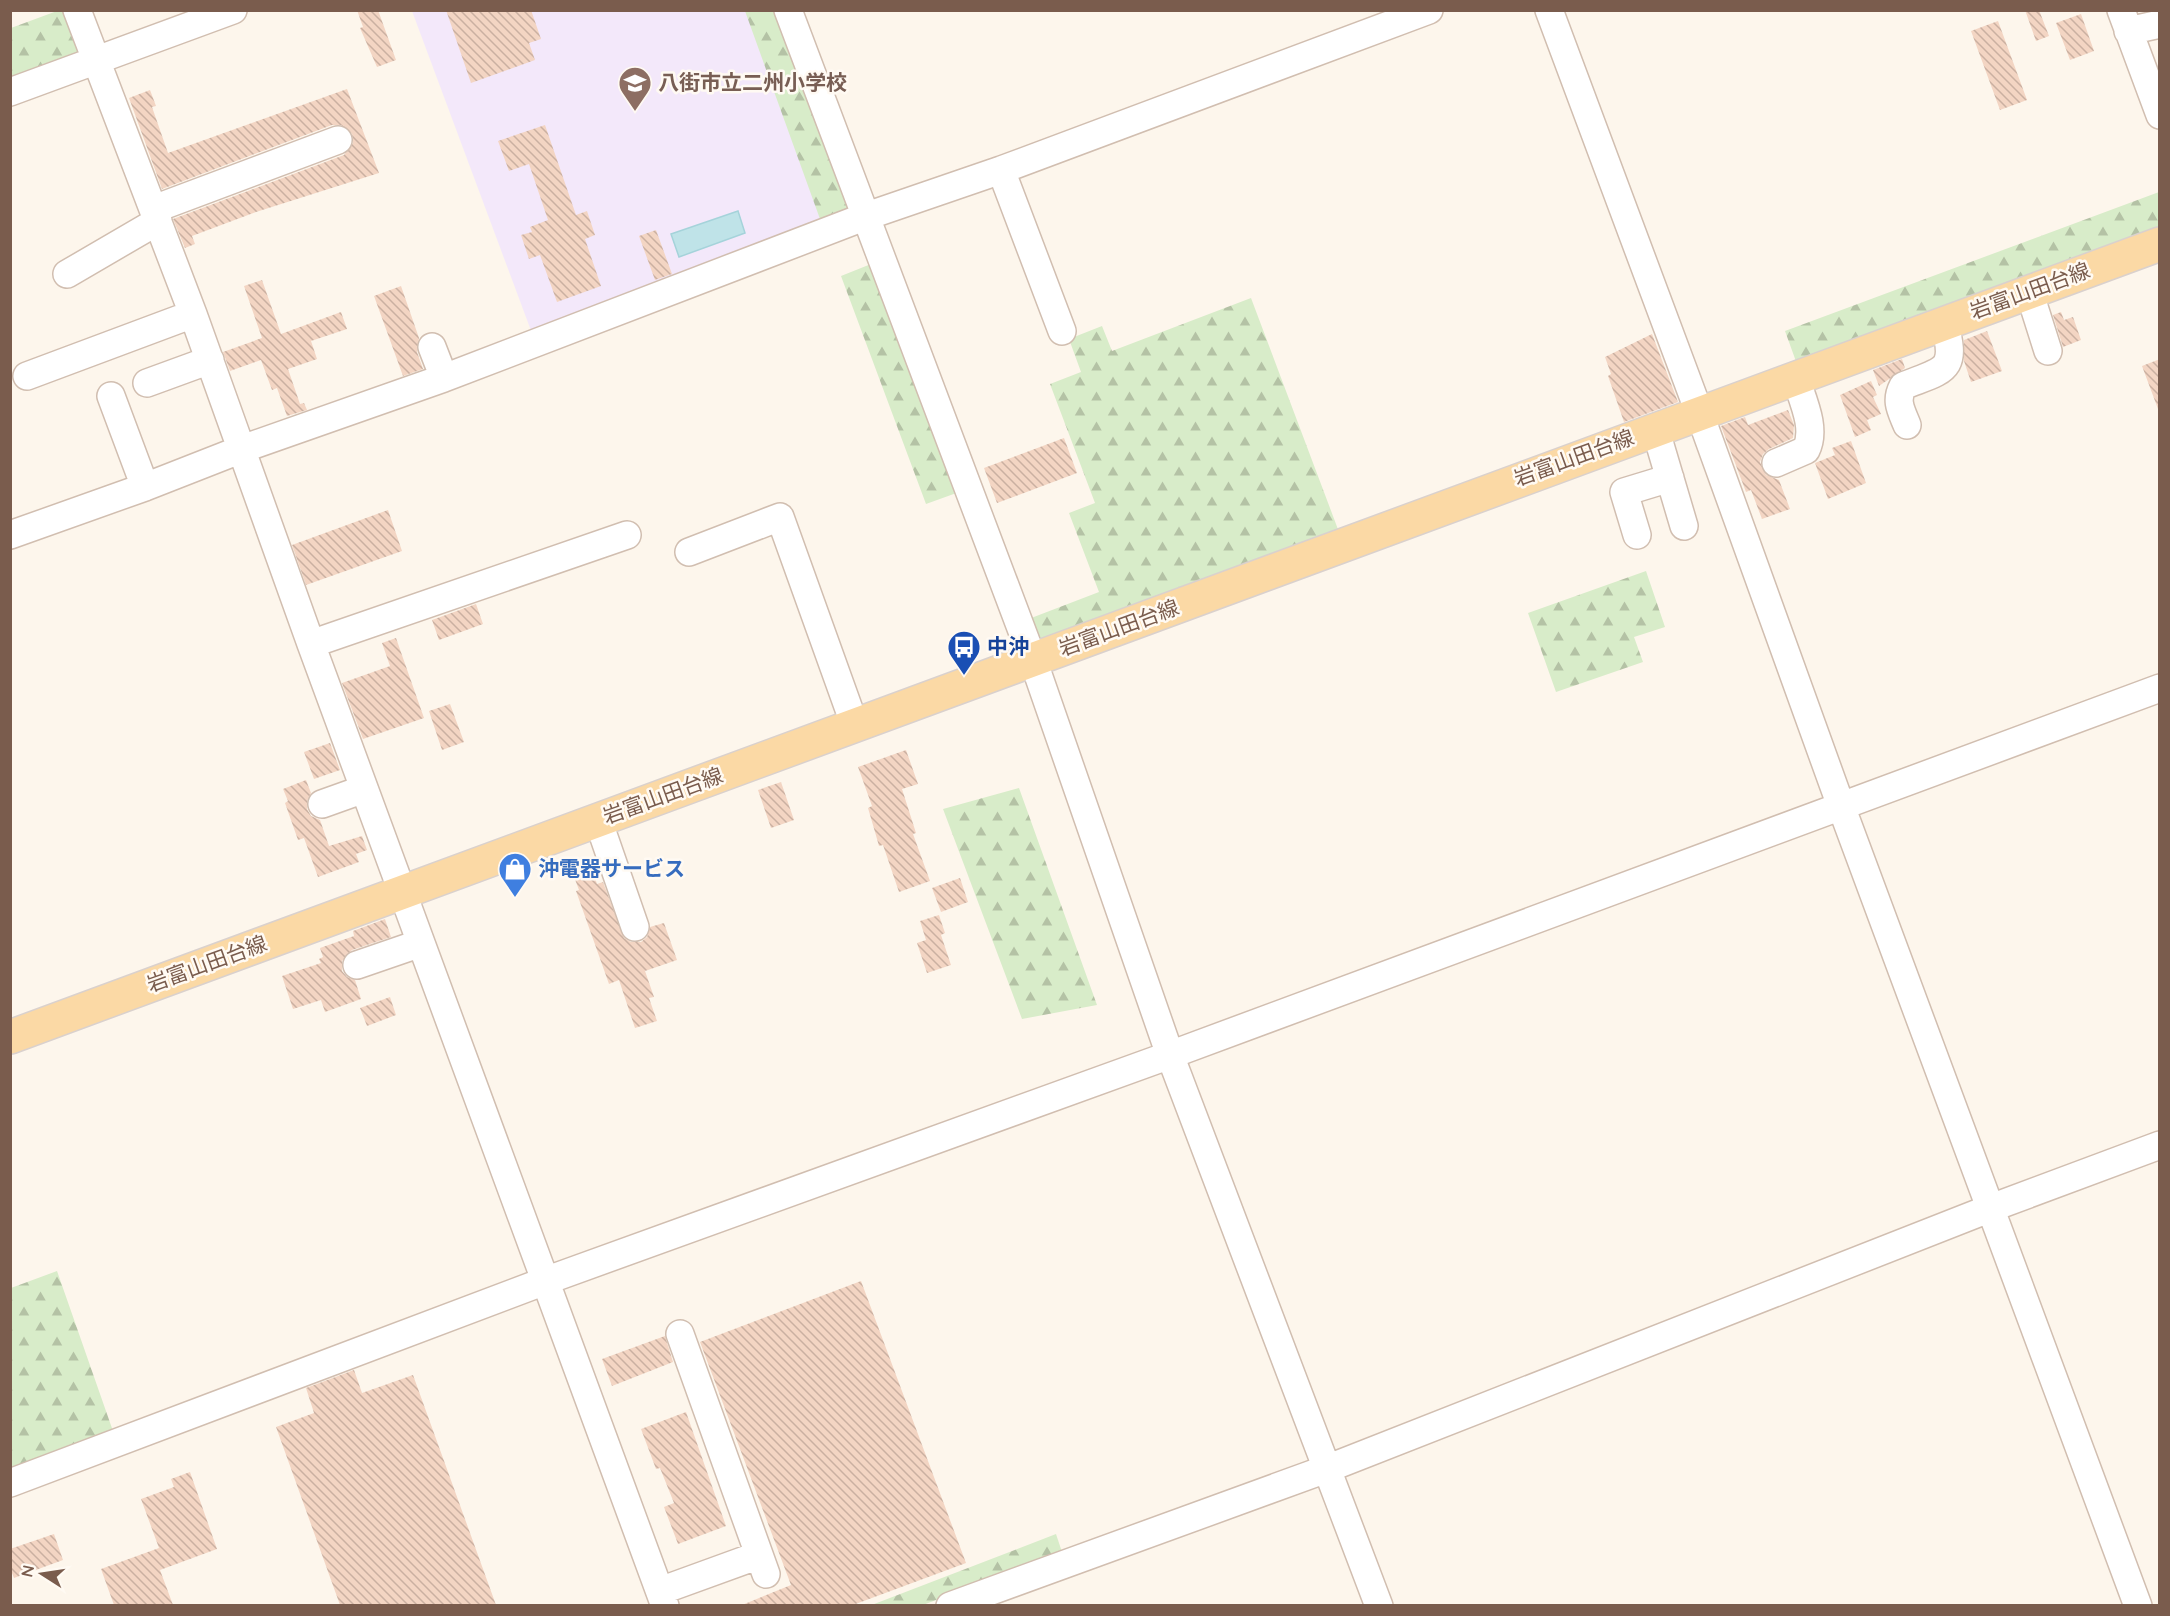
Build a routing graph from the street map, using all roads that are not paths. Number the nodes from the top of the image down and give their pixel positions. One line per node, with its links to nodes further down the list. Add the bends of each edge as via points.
1 (77, 10): 8 (street)
2 (233, 10): 8 (street)
3 (788, 10): 14 (street)
4 (1429, 10): 12 (street)
5 (1549, 10): 29 (street)
6 (2125, 21): 7 (street); 10 (street)
7 (2160, 24)
8 (95, 60): 9 (street); 13 (street)
9 (10, 92)
10 (2160, 115)
11 (338, 140): 13 (street)
12 (1001, 170): 14 (street); 20 (street)
13 (156, 215): 16 (street); 18 (street)
14 (864, 218): 26 (street, via 556,323); 42 (street)
15 (2160, 243): 17 (main road, 岩富山田台線)
16 (68, 274)
17 (2029, 291): 19 (main road, 岩富山田台線); 22 (street)
18 (193, 314): 23 (street); 24 (street)
19 (1944, 322): 25 (main road, 岩富山田台線); 30 (street, via 1951,348 1944,369 1903,386 1899,393 1898,404)
20 (1062, 331)
21 (432, 347): 26 (street)
22 (2049, 351)
23 (210, 360): 27 (street); 32 (street)
24 (27, 376)
25 (1795, 376): 29 (main road, 岩富山田台線); 33 (street, via 1810,424 1809,442 1806,450)
26 (444, 378): 32 (street)
27 (147, 383)
28 (111, 396): 35 (street)
29 (1699, 412): 31 (main road, 岩富山田台線); 47 (street)
30 (1907, 425)
31 (1655, 428): 34 (street); 42 (main road, 岩富山田台線)
32 (242, 449): 35 (street); 41 (street)
33 (1776, 463)
34 (1670, 478): 36 (street); 39 (street, via 1624,492)
35 (145, 487): 37 (street)
36 (1684, 526)
37 (10, 535)
38 (627, 535): 41 (street)
39 (1637, 536)
40 (689, 552): 44 (street, via 780,518)
41 (311, 644): 45 (street)
42 (1034, 660): 44 (main road, 岩富山田台線); 54 (street)
43 (2160, 688): 47 (street)
44 (855, 726): 48 (main road, 岩富山田台線)
45 (364, 789): 46 (street); 49 (street)
46 (322, 804)
47 (1840, 806): 54 (street); 56 (street)
48 (598, 820): 49 (main road, 岩富山田台線); 50 (street)
49 (402, 891): 51 (street); 53 (main road, 岩富山田台線)
50 (635, 927)
51 (421, 943): 52 (street); 57 (street)
52 (357, 964)
53 (10, 1037)
54 (1170, 1054): 57 (street); 59 (street)
55 (2160, 1145): 56 (street)
56 (1991, 1208): 59 (street); 65 (street)
57 (546, 1281): 60 (street); 61 (street)
58 (681, 1334): 61 (street, via 763,1565)
59 (1329, 1468): 63 (street); 64 (street)
60 (10, 1483)
61 (663, 1598)
62 (2160, 1602): 66 (street)
63 (950, 1605)
64 (1379, 1605)
65 (2138, 1605)
66 (2151, 1605)

